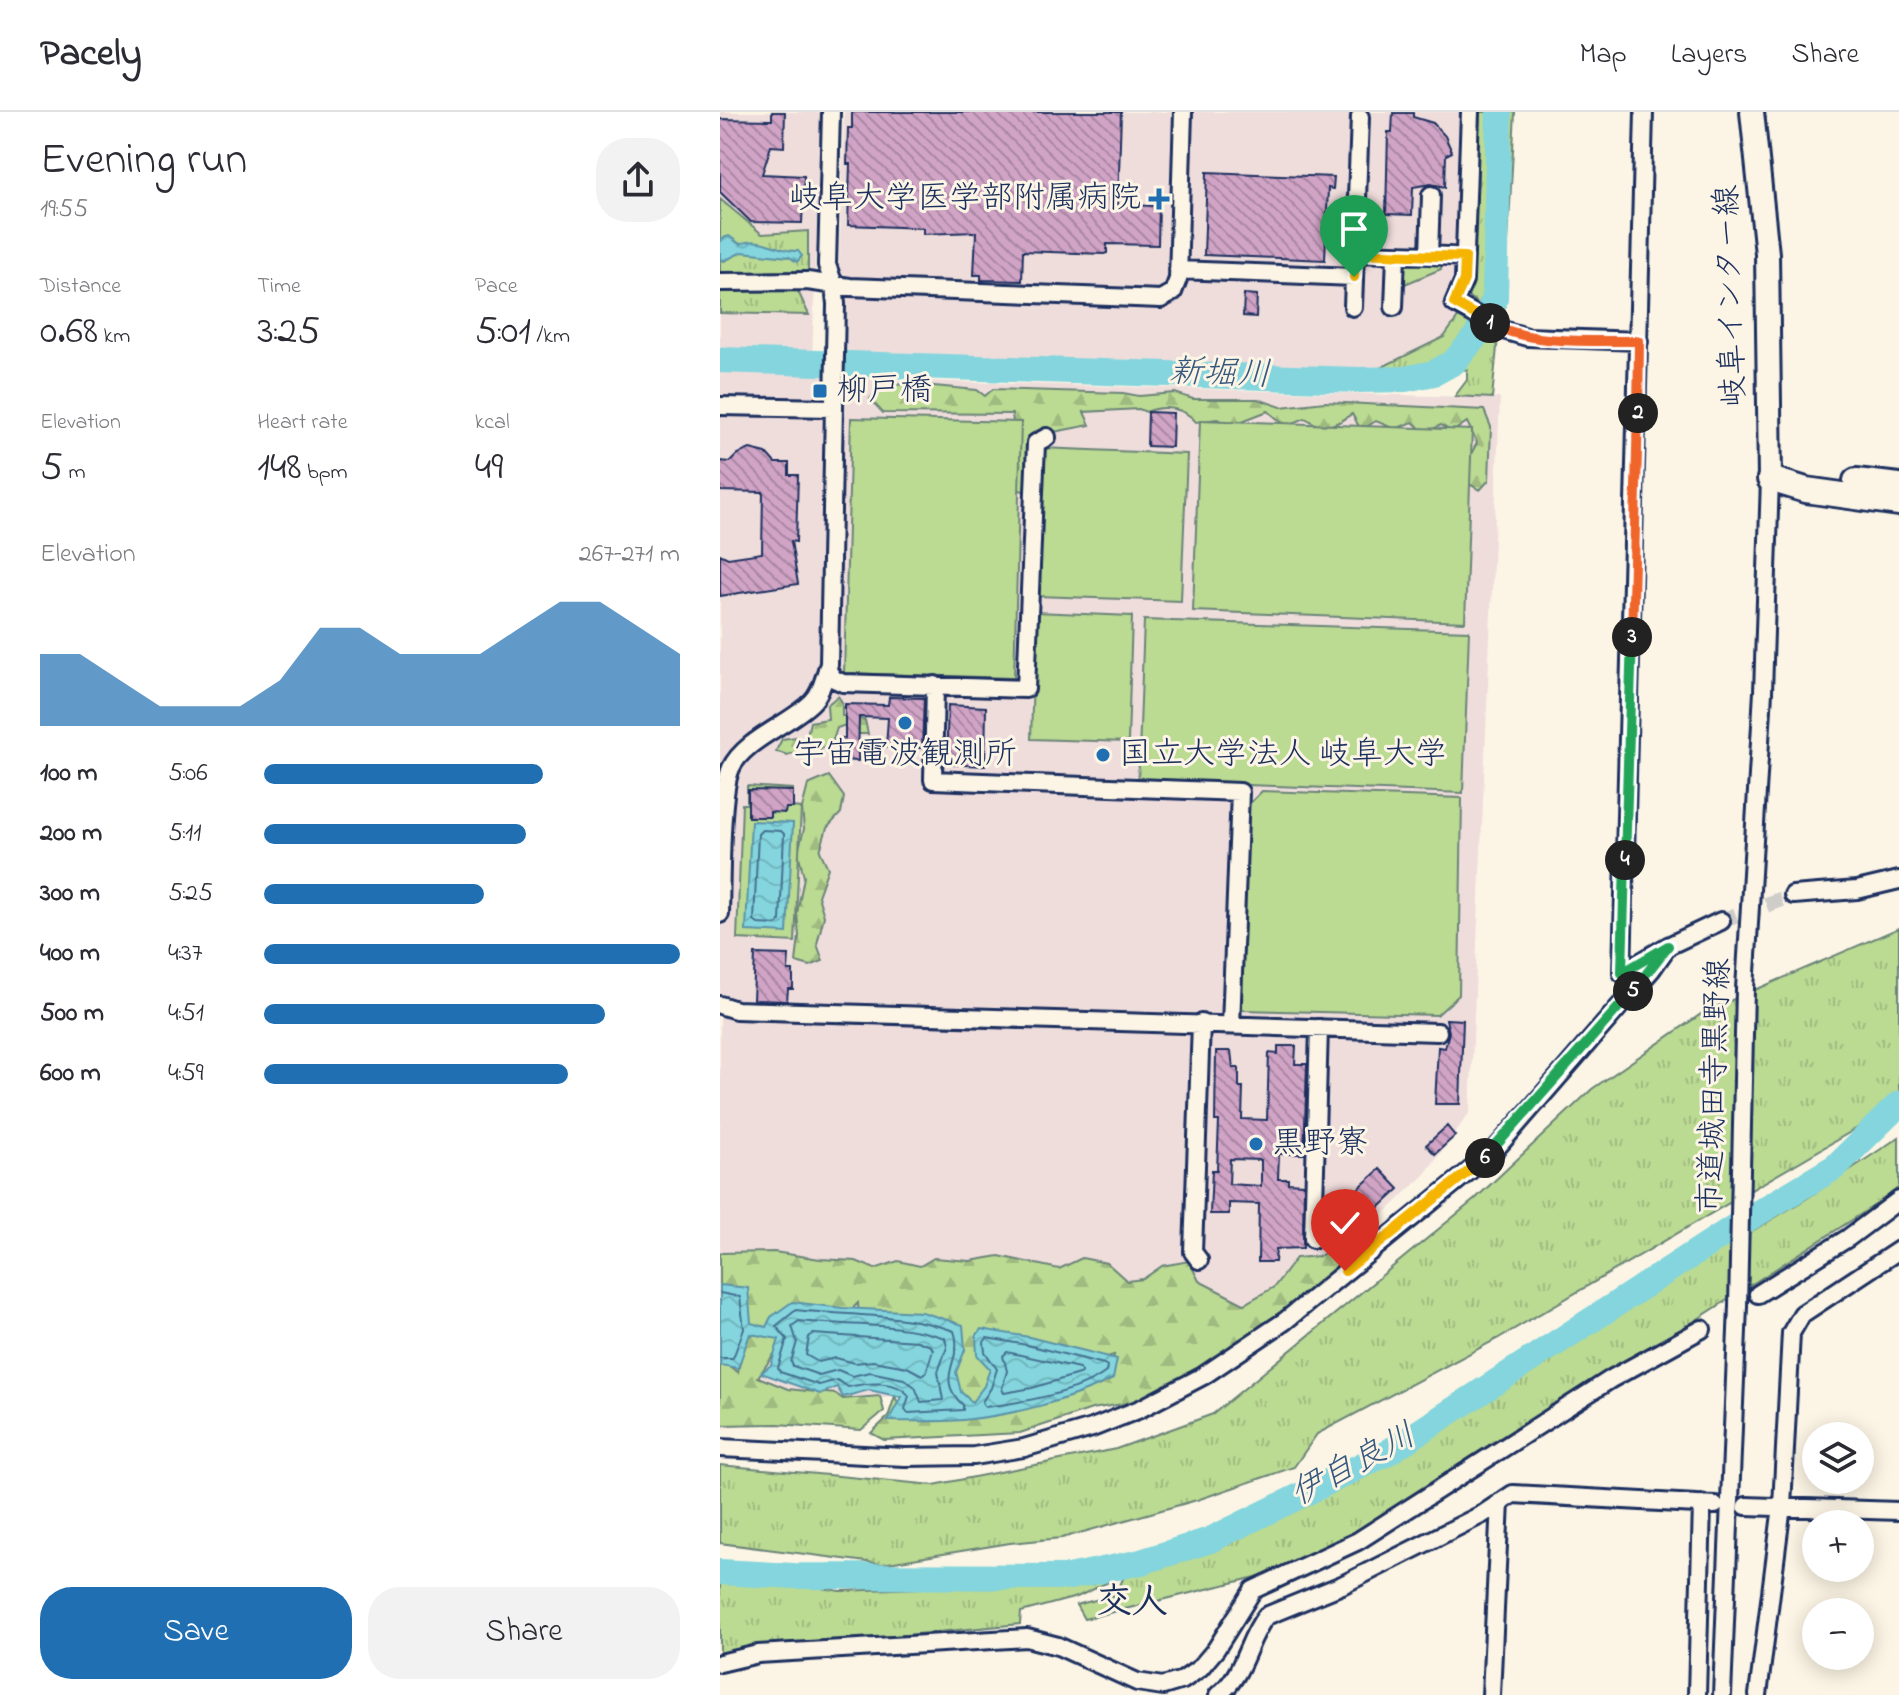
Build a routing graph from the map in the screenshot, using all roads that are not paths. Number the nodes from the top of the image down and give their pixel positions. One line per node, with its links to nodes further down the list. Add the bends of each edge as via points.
1 (831, 112): 15 (street, via 827,265)
2 (1183, 112): 12 (street)
3 (1470, 112): 11 (street)
4 (1644, 112): 18 (street)
5 (1752, 112): 22 (main road, 岐阜インター線, via 1767,254)
6 (1360, 117): 8 (street)
7 (1431, 195): 10 (street)
8 (1355, 253): 9 (street); 13 (street)
9 (1396, 255): 10 (street); 17 (street)
10 (1429, 255): 11 (street)
11 (1465, 257): 18 (street, via 1464,280 1454,303 1503,330 1527,337)
12 (1178, 270): 13 (street); 15 (street, via 1173,292 1161,299)
13 (1354, 277): 16 (street)
14 (720, 282): 15 (street)
15 (834, 285): 20 (street)
16 (1353, 307)
17 (1394, 307)
18 (1639, 341): 31 (street, via 1622,973)
19 (720, 406): 20 (street)
20 (833, 408): 25 (street)
21 (1047, 437): 26 (street, via 1036,443 1026,689)
22 (1770, 479): 23 (highway, via 1805,475); 24 (highway, via 1806,490); 52 (street, 市道城田寺黒野線, via 1745,989)
23 (1899, 486)
24 (1899, 503)
25 (827, 669): 26 (street, via 843,683); 29 (street, via 812,702 744,752 731,768 725,793)
26 (935, 685): 34 (street, via 933,780 1240,792)
27 (1899, 880): 28 (street, via 1857,890)
28 (1793, 895)
29 (720, 914)
30 (1721, 921): 31 (street)
31 (1668, 946): 43 (street, via 1494,1151 1285,1321 1191,1382 1092,1428 974,1456)
32 (720, 1005): 33 (street, via 736,1010)
33 (1201, 1023): 34 (street); 40 (street, via 1193,1252)
34 (1231, 1025): 35 (street)
35 (1319, 1028): 36 (street); 38 (street)
36 (1438, 1032)
37 (1899, 1200): 41 (street)
38 (1313, 1239)
39 (1899, 1250): 46 (street, via 1802,1314 1791,1333)
40 (1199, 1260)
41 (1758, 1294)
42 (1702, 1329): 48 (street, via 1611,1379 1358,1541 1253,1590 1216,1649 1183,1680 1163,1686 1137,1682 1058,1646 1027,1638 758,1654)
43 (720, 1448)
44 (1500, 1502): 49 (street, via 1342,1585 1266,1616 1238,1673); 50 (street); 51 (street, via 1513,1494 1708,1504)
45 (1746, 1506): 46 (street)
46 (1782, 1506): 47 (street); 53 (street)
47 (1899, 1511)
48 (720, 1663)
49 (1218, 1695)
50 (1491, 1695)
51 (1697, 1695)
52 (1722, 1695)
53 (1758, 1695)

